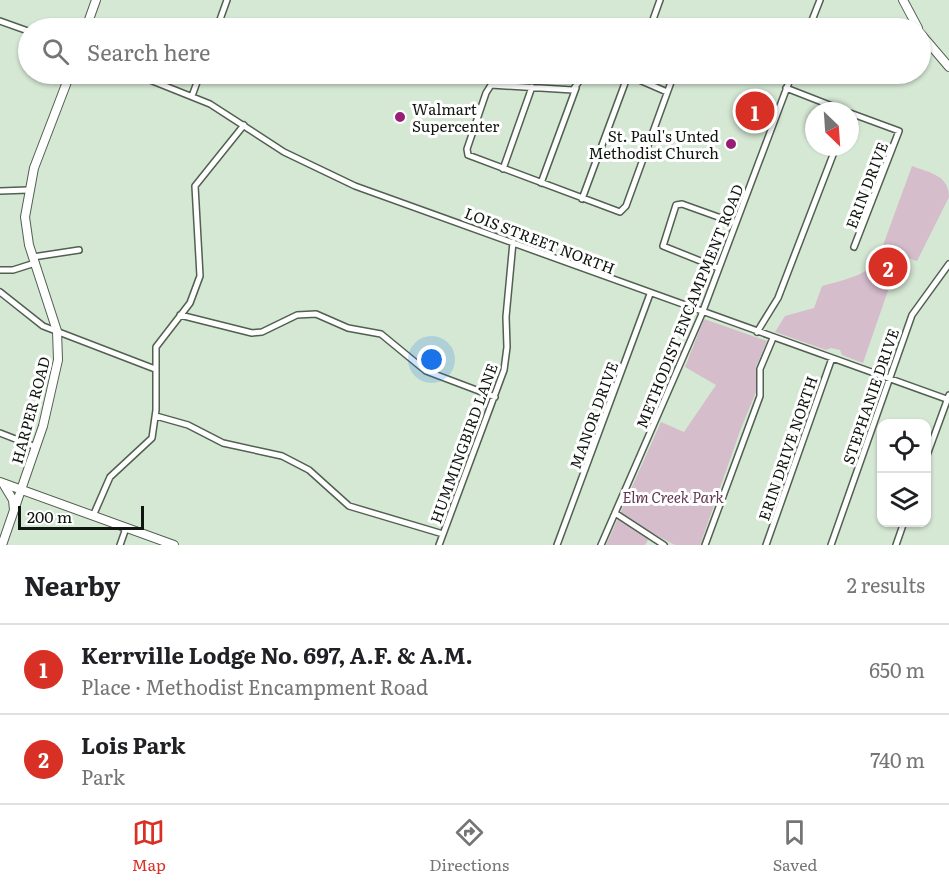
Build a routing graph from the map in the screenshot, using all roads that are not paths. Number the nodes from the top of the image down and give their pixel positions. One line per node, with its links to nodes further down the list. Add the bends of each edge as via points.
1 (96, 0): 6 (main road)
2 (227, 0): 7 (street)
3 (660, 0): 8 (street)
4 (820, 0): 9 (street)
5 (905, 0): 10 (main road)
6 (90, 18)
7 (221, 18)
8 (654, 18)
9 (813, 18)
10 (913, 18)
11 (0, 21): 12 (street)
12 (18, 27)
13 (931, 45): 14 (main road)
14 (949, 67)
15 (66, 84): 34 (main road, HARPER ROAD)
16 (161, 84): 27 (street, LOIS STREET NORTH)
17 (196, 84): 27 (street)
18 (578, 84): 24 (street)
19 (625, 84): 36 (street)
20 (649, 84): 26 (street)
21 (670, 84): 26 (street)
22 (788, 84): 25 (street, METHODIST ENCAMPMENT ROAD)
23 (532, 87): 24 (street); 32 (street); 32 (street, via 489,87 467,149 468,155)
24 (576, 87): 33 (street)
25 (786, 88): 28 (street); 37 (street, METHODIST ENCAMPMENT ROAD)
26 (667, 92): 36 (street, via 626,206 618,212)
27 (192, 96): 30 (street, LOIS STREET NORTH)
28 (821, 102)
29 (859, 116): 39 (street, ERIN DRIVE, via 899,131)
30 (243, 125): 38 (street, LOIS STREET NORTH, via 289,155 355,186); 48 (street, via 195,186 200,276 193,298)
31 (833, 156): 50 (street, via 778,298)
32 (503, 169): 33 (street)
33 (541, 183): 36 (street)
34 (28, 190): 35 (street); 41 (main road, HARPER ROAD, via 26,227)
35 (0, 191)
36 (582, 199)
37 (735, 223): 43 (street, METHODIST ENCAMPMENT ROAD); 43 (street, via 676,205 663,246)
38 (513, 242): 46 (street, LOIS STREET NORTH); 55 (street, HUMMINGBIRD LANE, via 506,358)
39 (854, 247)
40 (79, 250): 41 (street)
41 (34, 260): 44 (street, via 13,270); 49 (main road, HARPER ROAD)
42 (949, 264): 54 (street, STEPHANIE DRIVE, via 912,315)
43 (718, 268): 47 (street, METHODIST ENCAMPMENT ROAD)
44 (0, 270)
45 (0, 292): 49 (street, via 40,324)
46 (650, 294): 47 (street, LOIS STREET NORTH); 73 (street, MANOR DRIVE)
47 (702, 312): 50 (street, LOIS STREET NORTH); 64 (street, METHODIST ENCAMPMENT ROAD)
48 (180, 315): 53 (street, via 158,341); 55 (street, via 252,333 297,315 316,314 343,326 381,334 426,371)
49 (57, 331): 53 (street); 59 (main road, HARPER ROAD, via 58,360)
50 (757, 332): 51 (street, LOIS STREET NORTH)
51 (773, 338): 52 (street, LOIS STREET NORTH); 76 (street, via 760,369 760,396)
52 (831, 358): 54 (street, LOIS STREET NORTH); 77 (street, ERIN DRIVE NORTH)
53 (155, 369): 57 (street)
54 (888, 379): 56 (street, LOIS STREET NORTH); 78 (street, STEPHANIE DRIVE)
55 (495, 397): 68 (street, HUMMINGBIRD LANE)
56 (948, 398): 60 (street)
57 (156, 416): 65 (street, via 149,443 110,477); 68 (street, via 188,425 223,443 282,456 309,471 349,506)
58 (0, 433): 59 (street)
59 (36, 447): 62 (main road, HARPER ROAD)
60 (931, 447)
61 (2, 483): 62 (main road); 63 (main road, via 13,500)
62 (21, 490): 63 (main road, HARPER ROAD); 65 (main road)
63 (14, 511): 69 (main road, HARPER ROAD)
64 (615, 513): 74 (street, METHODIST ENCAMPMENT ROAD); 75 (street)
65 (93, 516): 67 (main road)
66 (902, 527): 79 (street)
67 (126, 528): 70 (street); 71 (main road)
68 (443, 534): 72 (street, HUMMINGBIRD LANE)
69 (2, 545)
70 (120, 545)
71 (174, 545)
72 (439, 545)
73 (557, 545)
74 (601, 545)
75 (664, 545)
76 (705, 545)
77 (766, 545)
78 (831, 545)
79 (896, 545)

